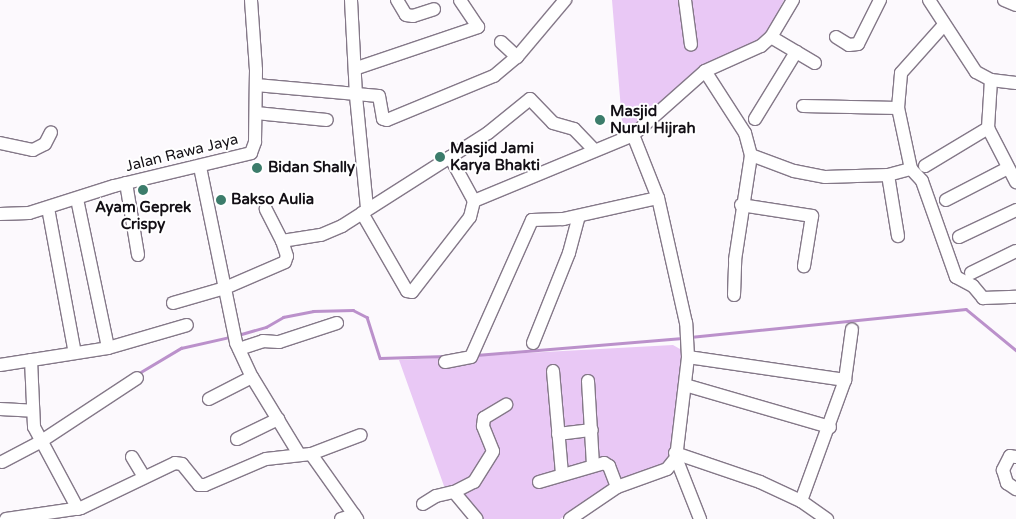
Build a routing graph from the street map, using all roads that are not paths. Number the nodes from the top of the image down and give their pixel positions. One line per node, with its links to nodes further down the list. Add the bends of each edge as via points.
1 (251, 0): 25 (street, Jalan Rawa Jaya)
2 (351, 0): 21 (street)
3 (397, 0): 12 (street, via 406,15 414,16)
4 (460, 0): 21 (street, via 478,27)
5 (565, 0): 19 (street)
6 (685, 0): 17 (street)
7 (793, 0): 14 (street)
8 (880, 0): 15 (street, via 858,44 849,45)
9 (929, 0): 13 (street)
10 (1004, 0): 11 (street)
11 (1016, 5)
12 (434, 9)
13 (943, 26): 23 (street, via 970,65); 28 (street, via 904,66)
14 (771, 37): 18 (street); 22 (street, via 752,52)
15 (836, 38)
16 (501, 42): 19 (street)
17 (691, 45)
18 (796, 52): 20 (street); 30 (street)
19 (517, 57): 26 (street, via 494,76 386,120 379,96)
20 (815, 63)
21 (357, 68): 26 (street)
22 (705, 71): 34 (street); 37 (street, via 745,133)
23 (991, 80): 24 (street); 32 (street)
24 (1016, 83)
25 (256, 85): 26 (street); 29 (street, Jalan Rawa Jaya)
26 (356, 96): 54 (street)
27 (803, 106): 28 (street)
28 (898, 108): 42 (street)
29 (256, 113): 31 (street); 40 (street, Jalan Rawa Jaya, via 251,153)
30 (755, 119)
31 (327, 120)
32 (988, 128): 39 (street); 41 (street)
33 (51, 132): 35 (street, via 45,144 33,150)
34 (632, 135): 36 (street); 46 (street)
35 (0, 143)
36 (594, 150): 38 (street, via 574,130 553,122 530,99 488,134); 48 (street)
37 (751, 155): 43 (street, via 794,171 825,177); 50 (street)
38 (450, 158): 48 (street); 54 (street)
39 (925, 166)
40 (200, 167): 45 (street, Jalan Rawa Jaya); 64 (street)
41 (1008, 168): 44 (street); 49 (street)
42 (910, 170): 43 (street); 66 (street, via 922,181 956,277 973,286 983,298)
43 (888, 175): 57 (street)
44 (1016, 182)
45 (126, 183): 47 (street, Jalan Rawa Jaya); 61 (street)
46 (658, 198): 56 (street); 75 (street, via 687,338)
47 (77, 199): 51 (street, Jalan Rawa Jaya); 73 (street)
48 (474, 200): 54 (street, via 470,217 412,293 407,290)
49 (946, 200)
50 (741, 205): 62 (street, via 812,216); 65 (street)
51 (48, 208): 55 (street, Jalan Rawa Jaya, via 29,213); 74 (street)
52 (266, 209): 59 (street)
53 (1016, 210): 58 (street)
54 (365, 211): 59 (street, via 328,233)
55 (0, 214)
56 (579, 216): 71 (street, via 569,253); 77 (street, via 532,220 472,355)
57 (898, 236)
58 (959, 237)
59 (282, 241): 64 (street, via 287,256 285,262)
60 (1016, 251): 63 (street)
61 (138, 255)
62 (804, 266)
63 (971, 273)
64 (225, 288): 67 (street); 72 (street)
65 (734, 296)
66 (1016, 298)
67 (173, 304)
68 (337, 323): 72 (street, via 279,342 263,341)
69 (187, 325): 73 (street)
70 (852, 328): 82 (street)
71 (533, 343)
72 (238, 346): 80 (street)
73 (108, 348): 74 (street)
74 (75, 353): 76 (street)
75 (688, 357): 82 (street); 84 (street)
76 (32, 360): 78 (street); 88 (street)
77 (445, 362)
78 (0, 365)
79 (553, 371): 92 (street)
80 (252, 377): 85 (street); 89 (street)
81 (136, 378): 94 (street)
82 (845, 380): 90 (street)
83 (588, 381): 91 (street)
84 (685, 385): 90 (street); 97 (street)
85 (209, 398)
86 (506, 405): 107 (street, via 484,418 483,426 492,451 474,482)
87 (0, 409): 88 (street)
88 (33, 411): 94 (street)
89 (278, 419): 95 (street); 96 (street)
90 (830, 427): 108 (street)
91 (592, 430): 92 (street); 101 (street)
92 (558, 434): 102 (street)
93 (361, 435): 96 (street)
94 (38, 438): 100 (street); 110 (street)
95 (237, 439)
96 (305, 454): 103 (street, via 266,459 205,485 199,485 178,463); 111 (street)
97 (676, 456): 105 (street, via 667,469); 108 (street, via 741,474); 116 (street)
98 (132, 457): 103 (street)
99 (1016, 457): 106 (street, via 1010,456 1002,470 1007,483)
100 (2, 462)
101 (593, 465): 102 (street); 105 (street, via 604,463 609,466)
102 (562, 473): 104 (street)
103 (144, 477): 110 (street)
104 (539, 482)
105 (617, 487): 115 (street)
106 (1016, 489)
107 (454, 492): 109 (street, via 436,496); 114 (street)
108 (801, 501): 117 (street)
109 (423, 504)
110 (81, 512): 112 (street)
111 (356, 517): 113 (street)
112 (6, 519)
113 (341, 519)
114 (477, 519)
115 (570, 519)
116 (700, 519)
117 (827, 519)

